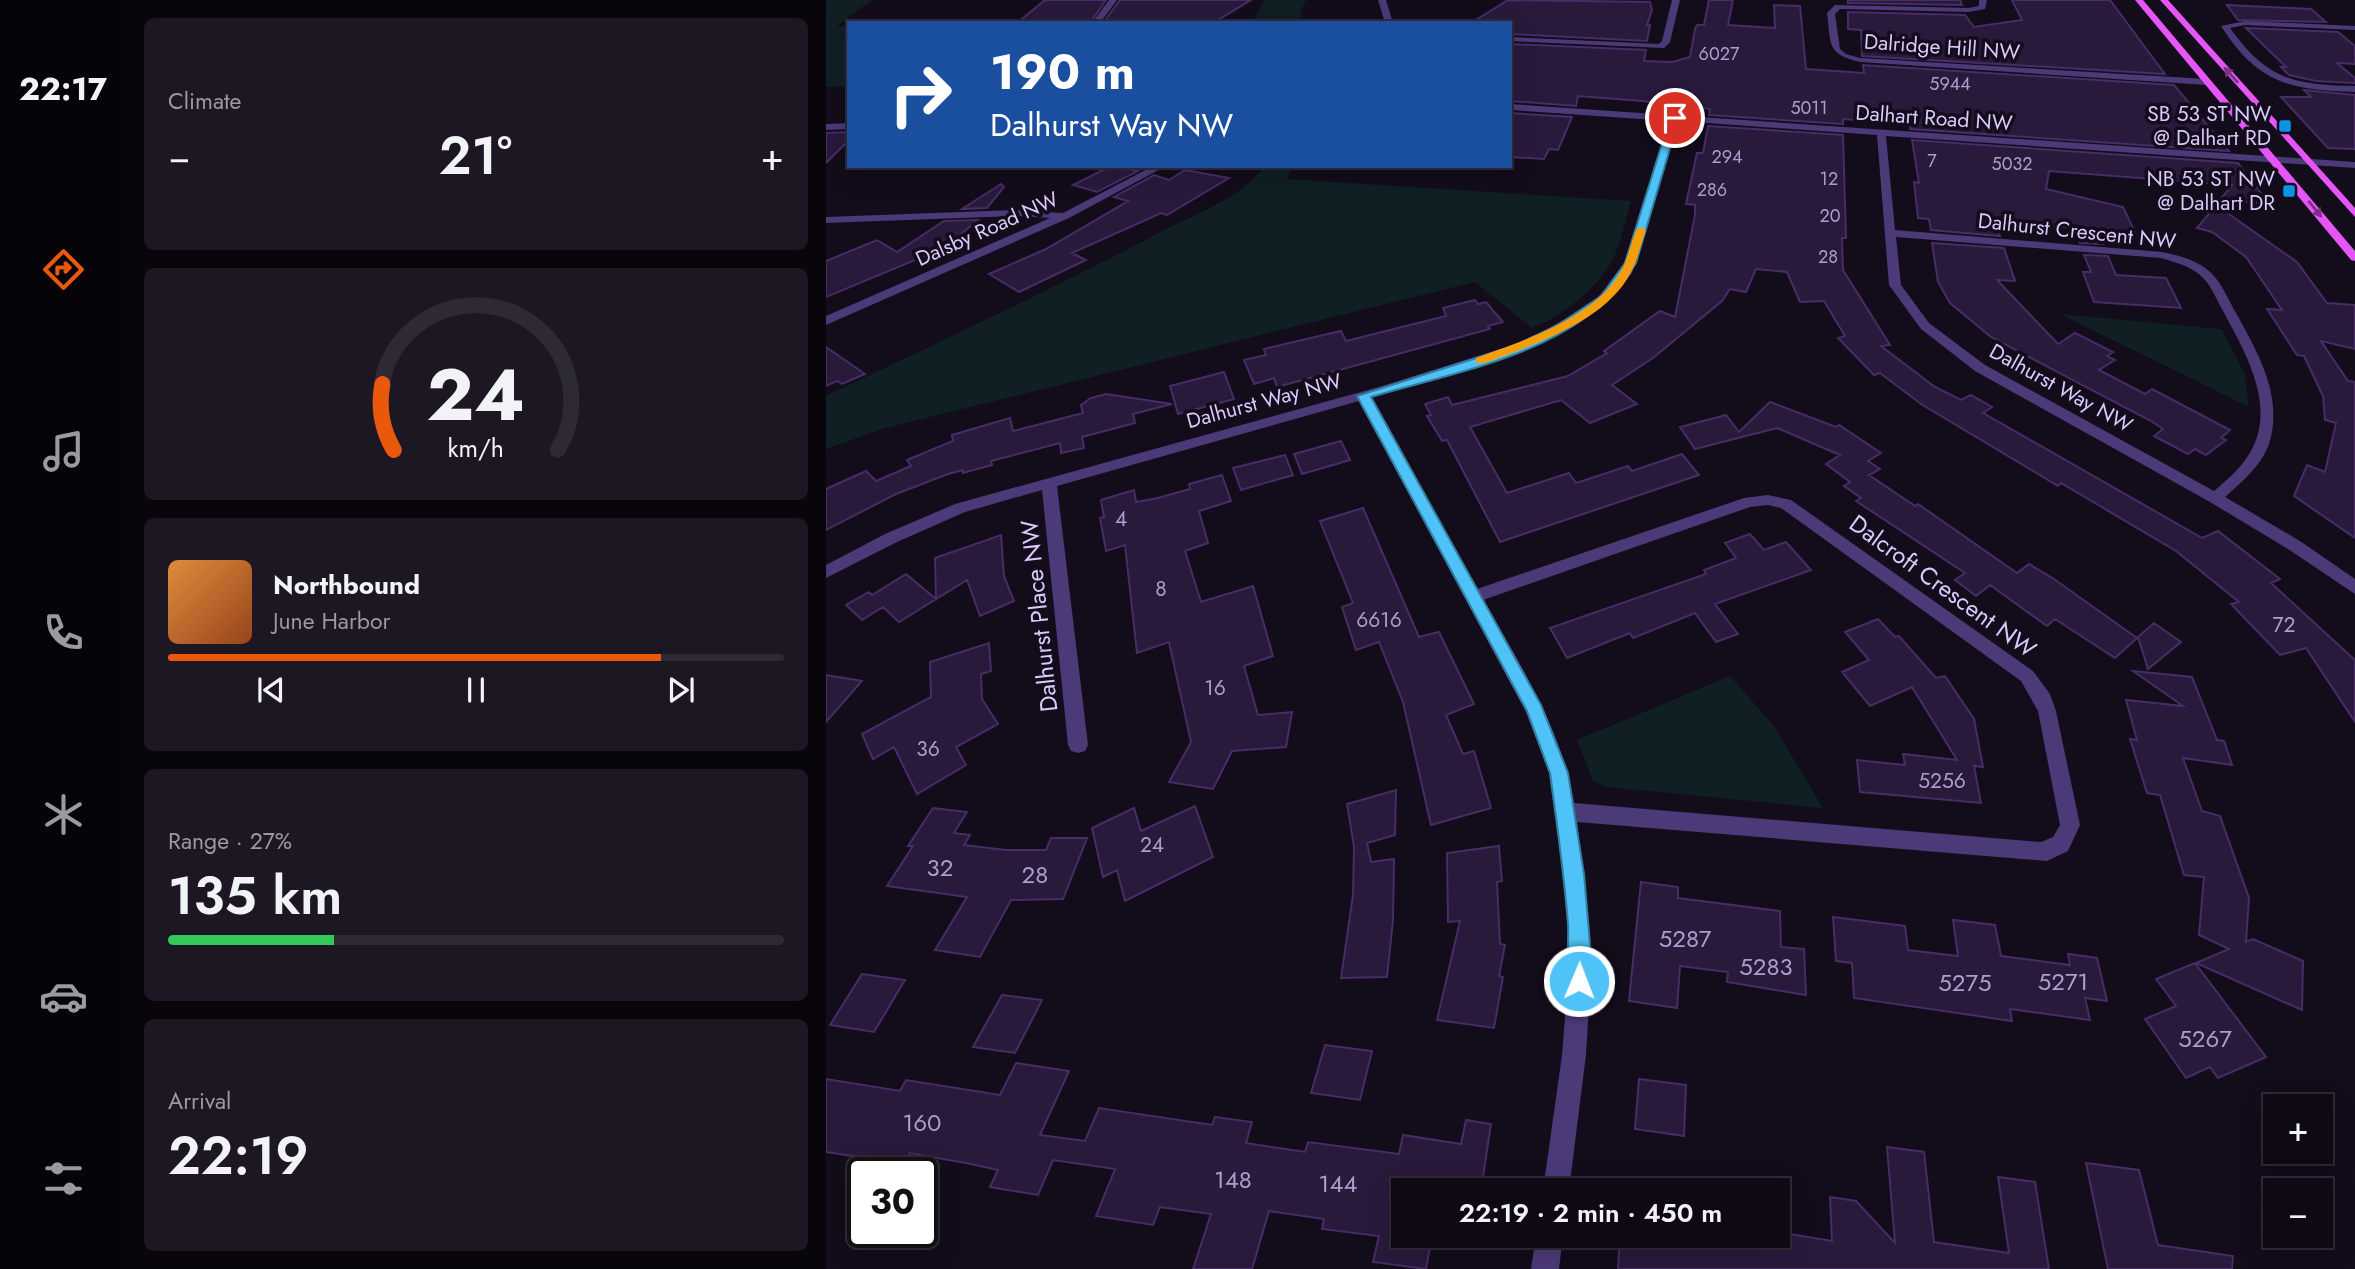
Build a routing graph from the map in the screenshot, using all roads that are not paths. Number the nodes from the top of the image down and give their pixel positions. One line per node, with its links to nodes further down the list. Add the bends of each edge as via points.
1 (1113, 0): 7 (street)
2 (1382, 0): 8 (street)
3 (1676, 0): 10 (street, via 1666,42 1661,46)
4 (1983, 0): 11 (street, Dalridge Hill NW, via 1982,7 1969,10 1838,7 1831,13 1836,50 1860,60)
5 (2139, 0): 11 (main road)
6 (2164, 0): 19 (main road, one-way to 6)
7 (1097, 21)
8 (1388, 21)
9 (2355, 28): 12 (street, via 2225,26 2282,82)
10 (1512, 38)
11 (2207, 82): 18 (main road)
12 (2355, 89)
13 (1512, 107): 14 (street, Dalhart Road NW)
14 (1675, 118): 17 (street, Dalhart Road NW); 28 (street, Dalhurst Way NW, via 1631,263 1604,298 1562,327 1518,348)
15 (847, 126): 16 (street)
16 (826, 127)
17 (1881, 133): 18 (street, Dalhart Road NW); 25 (street, Dalhurst Way NW)
18 (2275, 161): 19 (street, Dalhart Road NW); 26 (main road, one-way to 26)
19 (2309, 163): 20 (street, Dalhart Road NW); 22 (main road)
20 (2355, 165)
21 (1157, 168): 23 (street, Dalsby Road NW)
22 (2355, 214)
23 (1065, 216): 24 (street, via 1015,213); 27 (street, Dalsby Road NW)
24 (826, 220)
25 (1890, 233): 30 (street, Dalhurst Way NW, via 1895,285 1912,312 1941,341 1980,368); 30 (street, Dalhurst Crescent NW, via 2162,255 2201,269 2260,369 2269,417 2256,458 2244,475)
26 (2355, 258)
27 (826, 321)
28 (1363, 396): 29 (street, Dalhurst Way NW); 33 (street)
29 (1049, 482): 31 (street, Dalhurst Way NW, via 960,508); 34 (street, Dalhurst Place NW)
30 (2215, 498): 32 (street, Dalhurst Way NW)
31 (826, 572)
32 (2355, 588)
33 (1474, 597): 35 (street, via 1535,710 1559,773); 35 (street, Dalcroft Crescent NW, via 1749,502 1786,504 2027,676 2047,711 2070,825 2062,844 2041,852)
34 (1078, 745)
35 (1565, 812): 36 (street, via 1581,956)
36 (1558, 1178)
37 (1548, 1248): 38 (street)
38 (1545, 1269)

